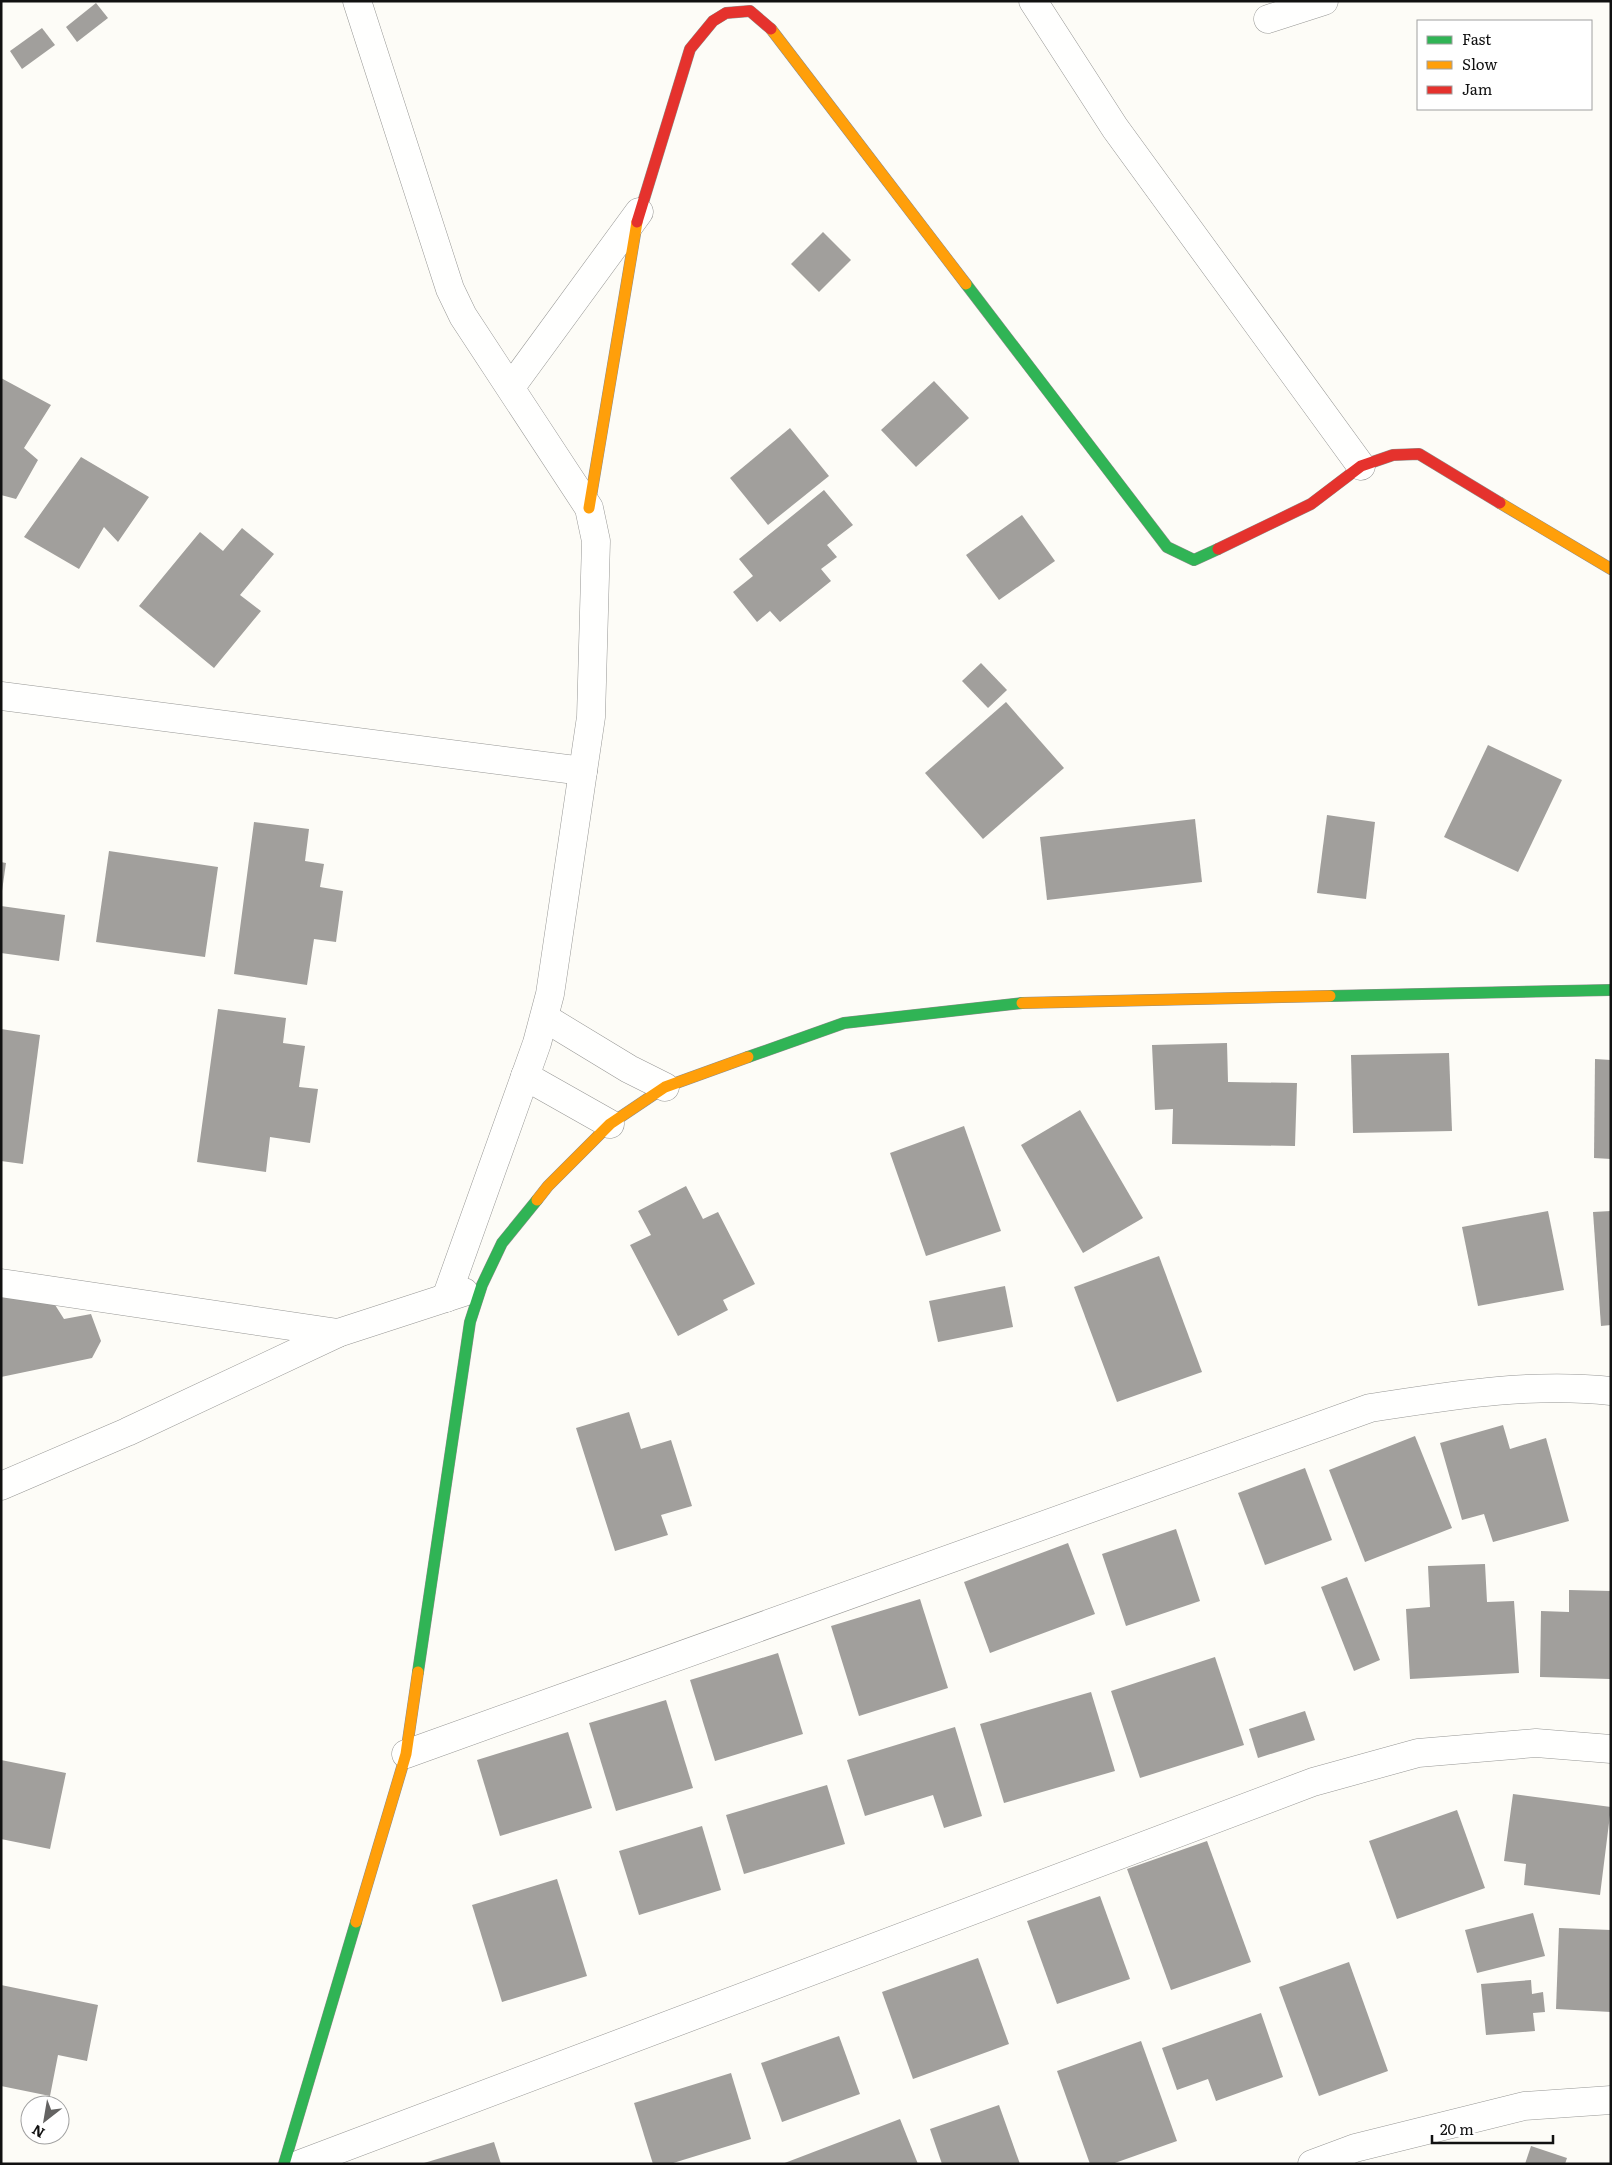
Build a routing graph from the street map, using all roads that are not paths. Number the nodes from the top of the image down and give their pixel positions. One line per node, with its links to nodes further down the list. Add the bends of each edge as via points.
1 (356, 1): 6 (street, via 450,289 463,316)
2 (1033, 1): 7 (street, via 1115,128)
3 (1324, 1): 4 (street)
4 (1268, 19)
5 (639, 212): 6 (street); 7 (street, via 690,49 712,21 726,13 750,11 774,32 1167,547 1194,560 1311,504); 8 (street)
6 (511, 387): 8 (street)
7 (1361, 466): 9 (street, via 1393,455 1419,454)
8 (589, 508): 11 (street, via 596,541 591,717)
9 (1611, 569)
10 (1, 696): 11 (street)
11 (583, 771): 13 (street)
12 (1611, 990): 15 (street, via 1028,1002 844,1023)
13 (545, 1018): 14 (street); 15 (street)
14 (525, 1076): 16 (street); 19 (street)
15 (665, 1087): 16 (street)
16 (610, 1124): 18 (street, via 548,1186 502,1243)
17 (1, 1283): 20 (street)
18 (482, 1285): 19 (street); 24 (street, via 470,1322)
19 (446, 1298): 20 (street)
20 (338, 1333): 22 (street, via 127,1432)
21 (1611, 1390): 24 (street, via 1478,1391 1370,1408)
22 (1, 1486)
23 (1611, 1749): 27 (street, via 1536,1743 1418,1753 1314,1782)
24 (406, 1754): 26 (street)
25 (1611, 2100): 28 (street, via 1524,2106 1355,2148)
26 (284, 2164)
27 (300, 2164)
28 (1312, 2164)

